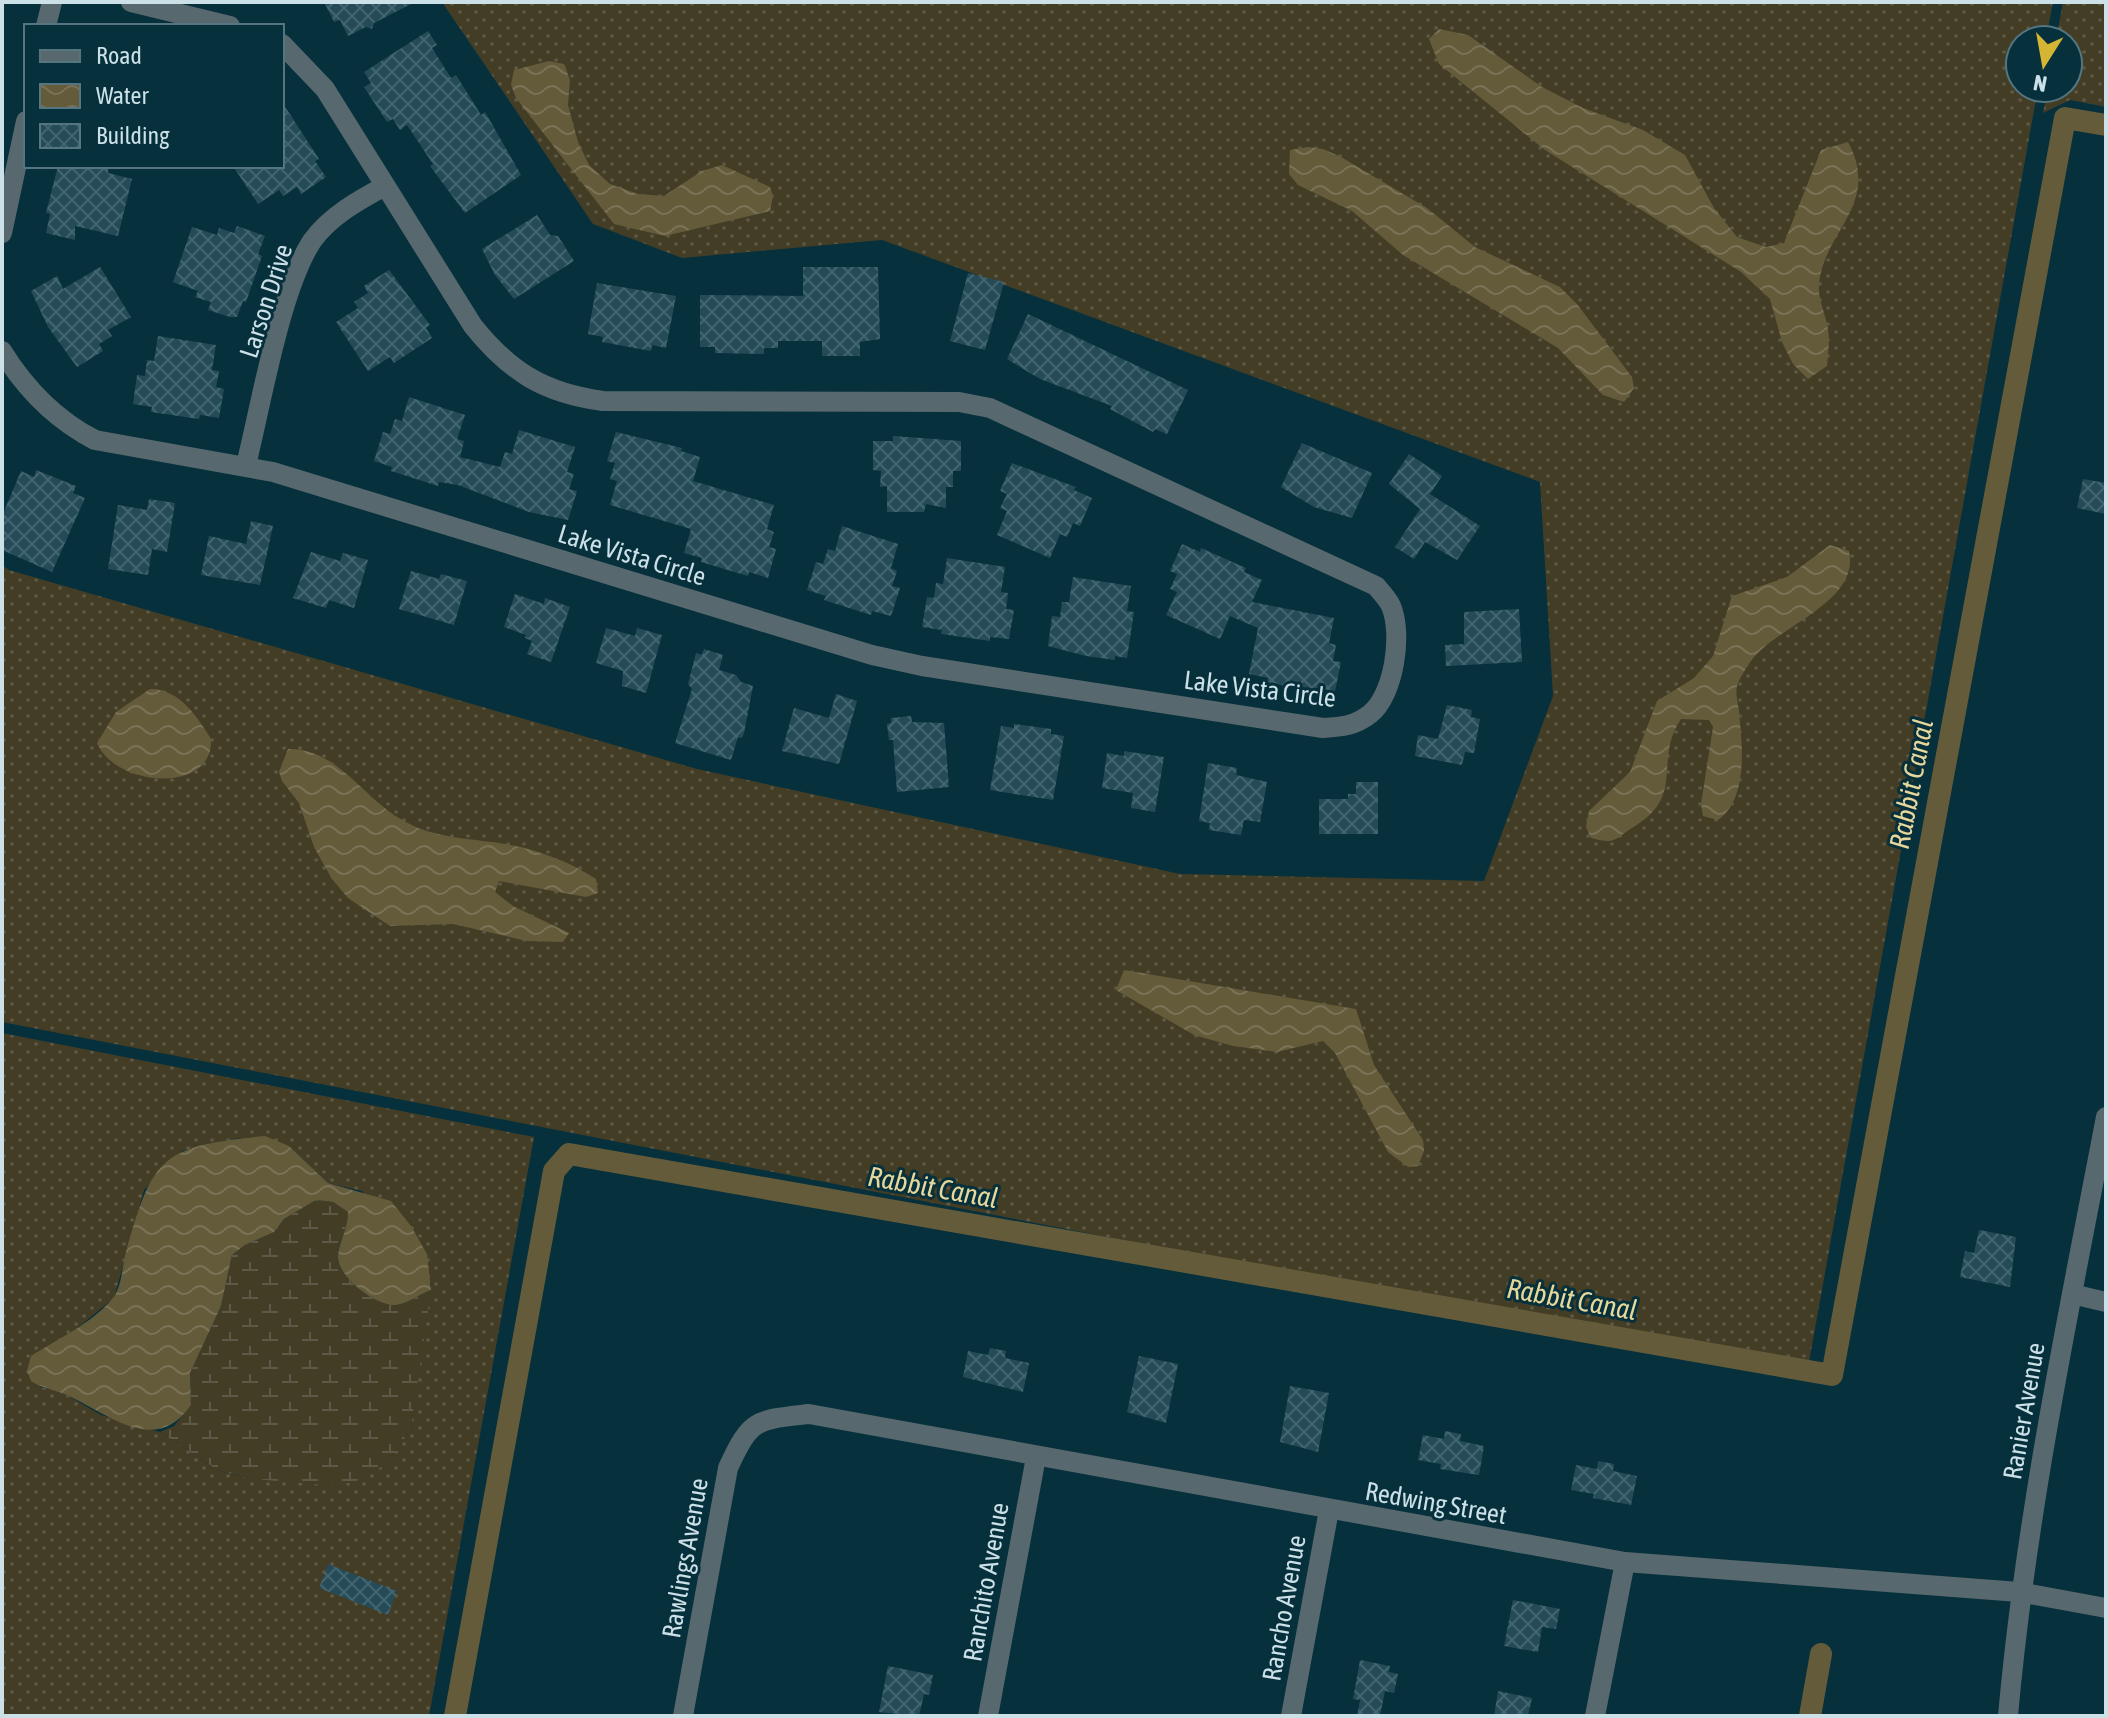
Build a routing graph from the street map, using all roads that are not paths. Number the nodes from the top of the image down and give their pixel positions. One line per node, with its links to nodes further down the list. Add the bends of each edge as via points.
1 (52, 2): 3 (street)
2 (131, 2): 4 (street)
3 (46, 24)
4 (222, 24)
5 (284, 46): 7 (street, Lake Vista Circle, via 325,89)
6 (24, 130): 8 (street)
7 (385, 186): 10 (street, Larson Drive, via 333,219 313,241 287,305); 10 (street, Lake Vista Circle, via 473,326 497,356 521,374 575,397 603,401 959,402 1002,412 1376,586 1391,606 1396,632 1387,689 1372,713 1350,726 1323,728 922,666 756,621)
8 (2, 233)
9 (2, 351): 10 (street, Lake Vista Circle, via 48,407 95,440)
10 (246, 465)
11 (2106, 1117): 12 (street, Ranier Avenue)
12 (2072, 1294): 13 (street); 18 (street, Ranier Avenue)
13 (2106, 1302)
14 (761, 1420): 15 (street, Redwing Street, via 809,1414); 20 (street, Rawlings Avenue, via 742,1437 728,1468)
15 (1036, 1457): 16 (street, Redwing Street); 21 (street, Ranchito Avenue)
16 (1329, 1510): 17 (street, Redwing Street); 22 (street, Rancho Avenue)
17 (1625, 1562): 18 (street, Redwing Street); 23 (street)
18 (2019, 1592): 19 (street, Redwing Street); 24 (street, Ranier Avenue)
19 (2106, 1608)
20 (683, 1716)
21 (988, 1716)
22 (1291, 1716)
23 (1595, 1716)
24 (2008, 1716)

